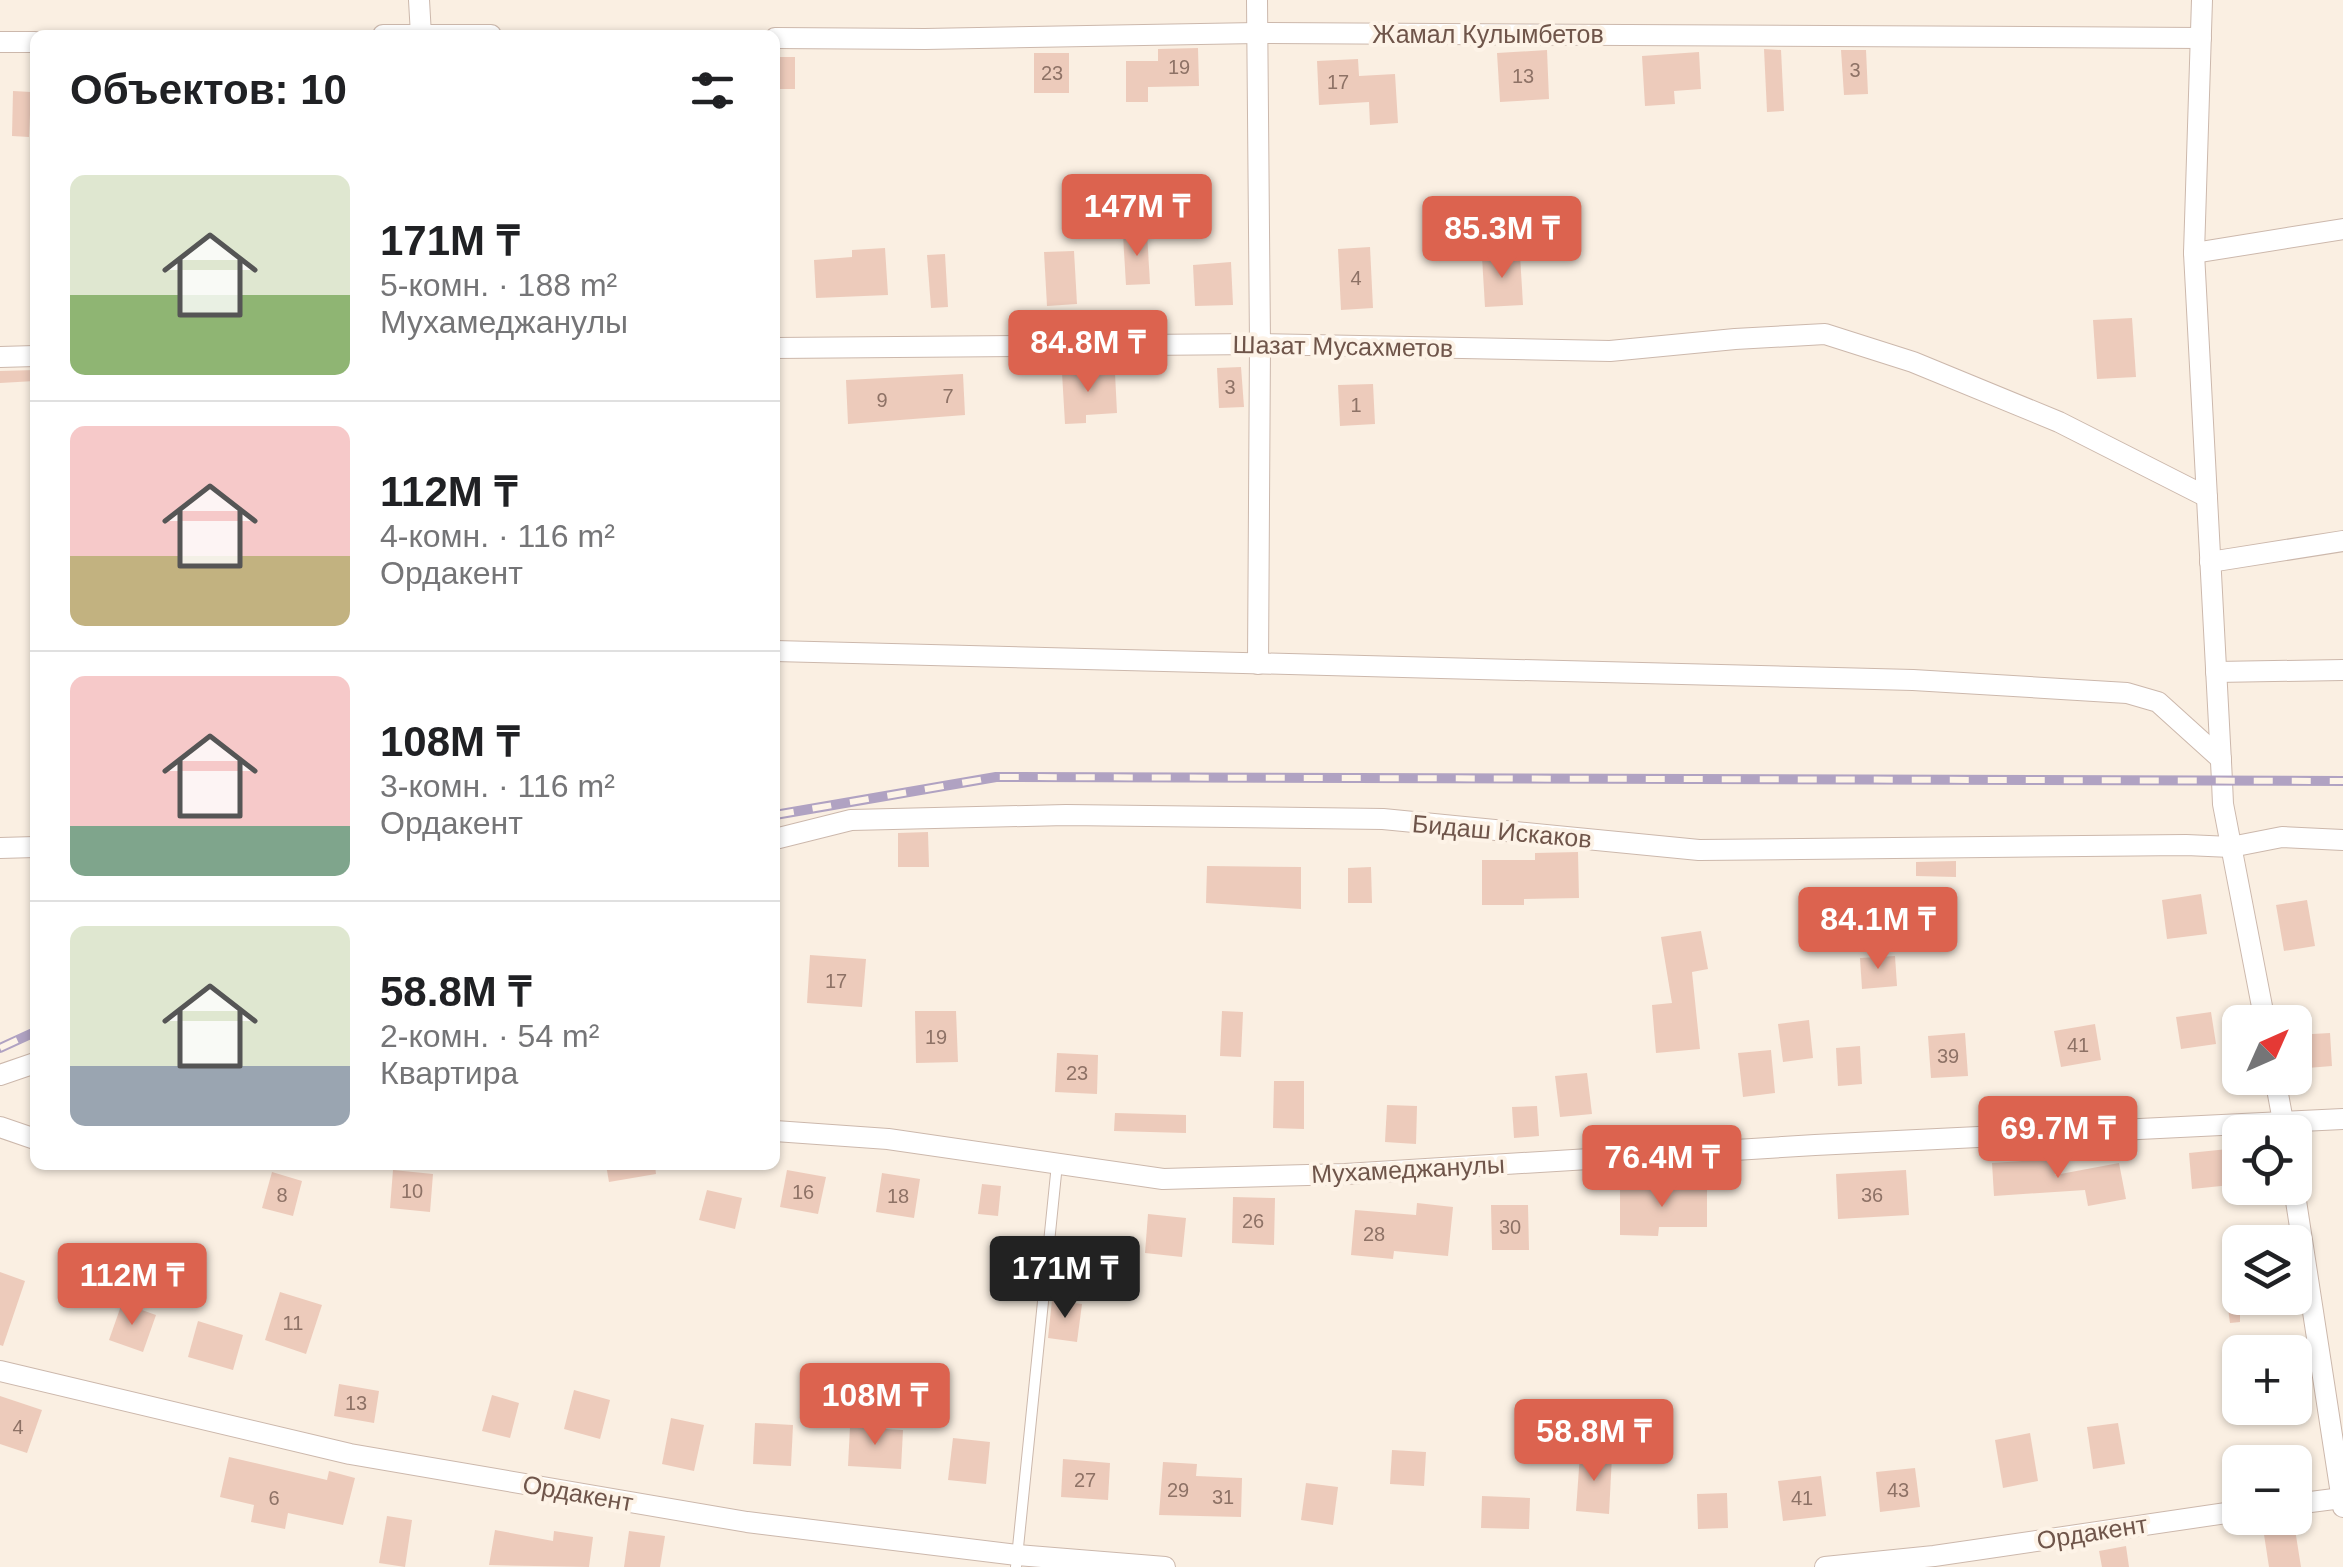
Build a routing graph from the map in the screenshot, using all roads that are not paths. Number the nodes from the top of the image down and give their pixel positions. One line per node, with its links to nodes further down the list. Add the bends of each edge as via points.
1 (419, 0): 4 (street)
2 (1256, 0): 5 (street)
3 (2202, 0): 7 (street)
4 (421, 30)
5 (1257, 33): 6 (street, Жамал Кулымбетов); 7 (street, Жамал Кулымбетов); 12 (street)
6 (780, 38)
7 (2201, 38): 11 (street)
8 (0, 42): 9 (street)
9 (30, 42)
10 (2343, 228): 11 (street)
11 (2194, 253): 16 (street)
12 (1260, 344): 13 (street, Шазат Мусахметов); 16 (street, Шазат Мусахметов, via 1610,351 1824,334 2059,422); 20 (street)
13 (780, 348)
14 (0, 356): 15 (street)
15 (30, 356)
16 (2206, 497): 18 (street)
17 (2343, 542): 18 (street)
18 (2210, 562): 22 (street)
19 (780, 651): 20 (street)
20 (1258, 664): 23 (street, via 1913,680 2127,693 2158,702)
21 (2343, 670): 22 (street)
22 (2216, 672): 23 (street)
23 (2220, 759): 28 (street)
24 (780, 838): 28 (street, Бидаш Искаков, via 851,820 1066,815 1383,820 1699,850)
25 (2343, 840): 28 (street, Бидаш Искаков, via 2282,837)
26 (30, 847): 27 (street)
27 (0, 848)
28 (2231, 848): 29 (street)
29 (2262, 1005)
30 (30, 1065): 31 (street)
31 (0, 1075)
32 (2343, 1119): 33 (street, Мухамеджанулы)
33 (2312, 1124)
34 (0, 1127): 37 (street)
35 (2222, 1130): 38 (street, Мухамеджанулы, via 1815,1145 1344,1174 1164,1178)
36 (780, 1131): 38 (street, Мухамеджанулы, via 888,1138)
37 (30, 1137)
38 (1057, 1163): 44 (lane)
39 (2297, 1205): 41 (street)
40 (0, 1372): 44 (street, Ордакент, via 350,1454)
41 (2342, 1503): 42 (street)
42 (2312, 1504)
43 (2222, 1514): 46 (street, Ордакент)
44 (1017, 1561): 45 (street, Ордакент)
45 (1165, 1567)
46 (1825, 1567)

